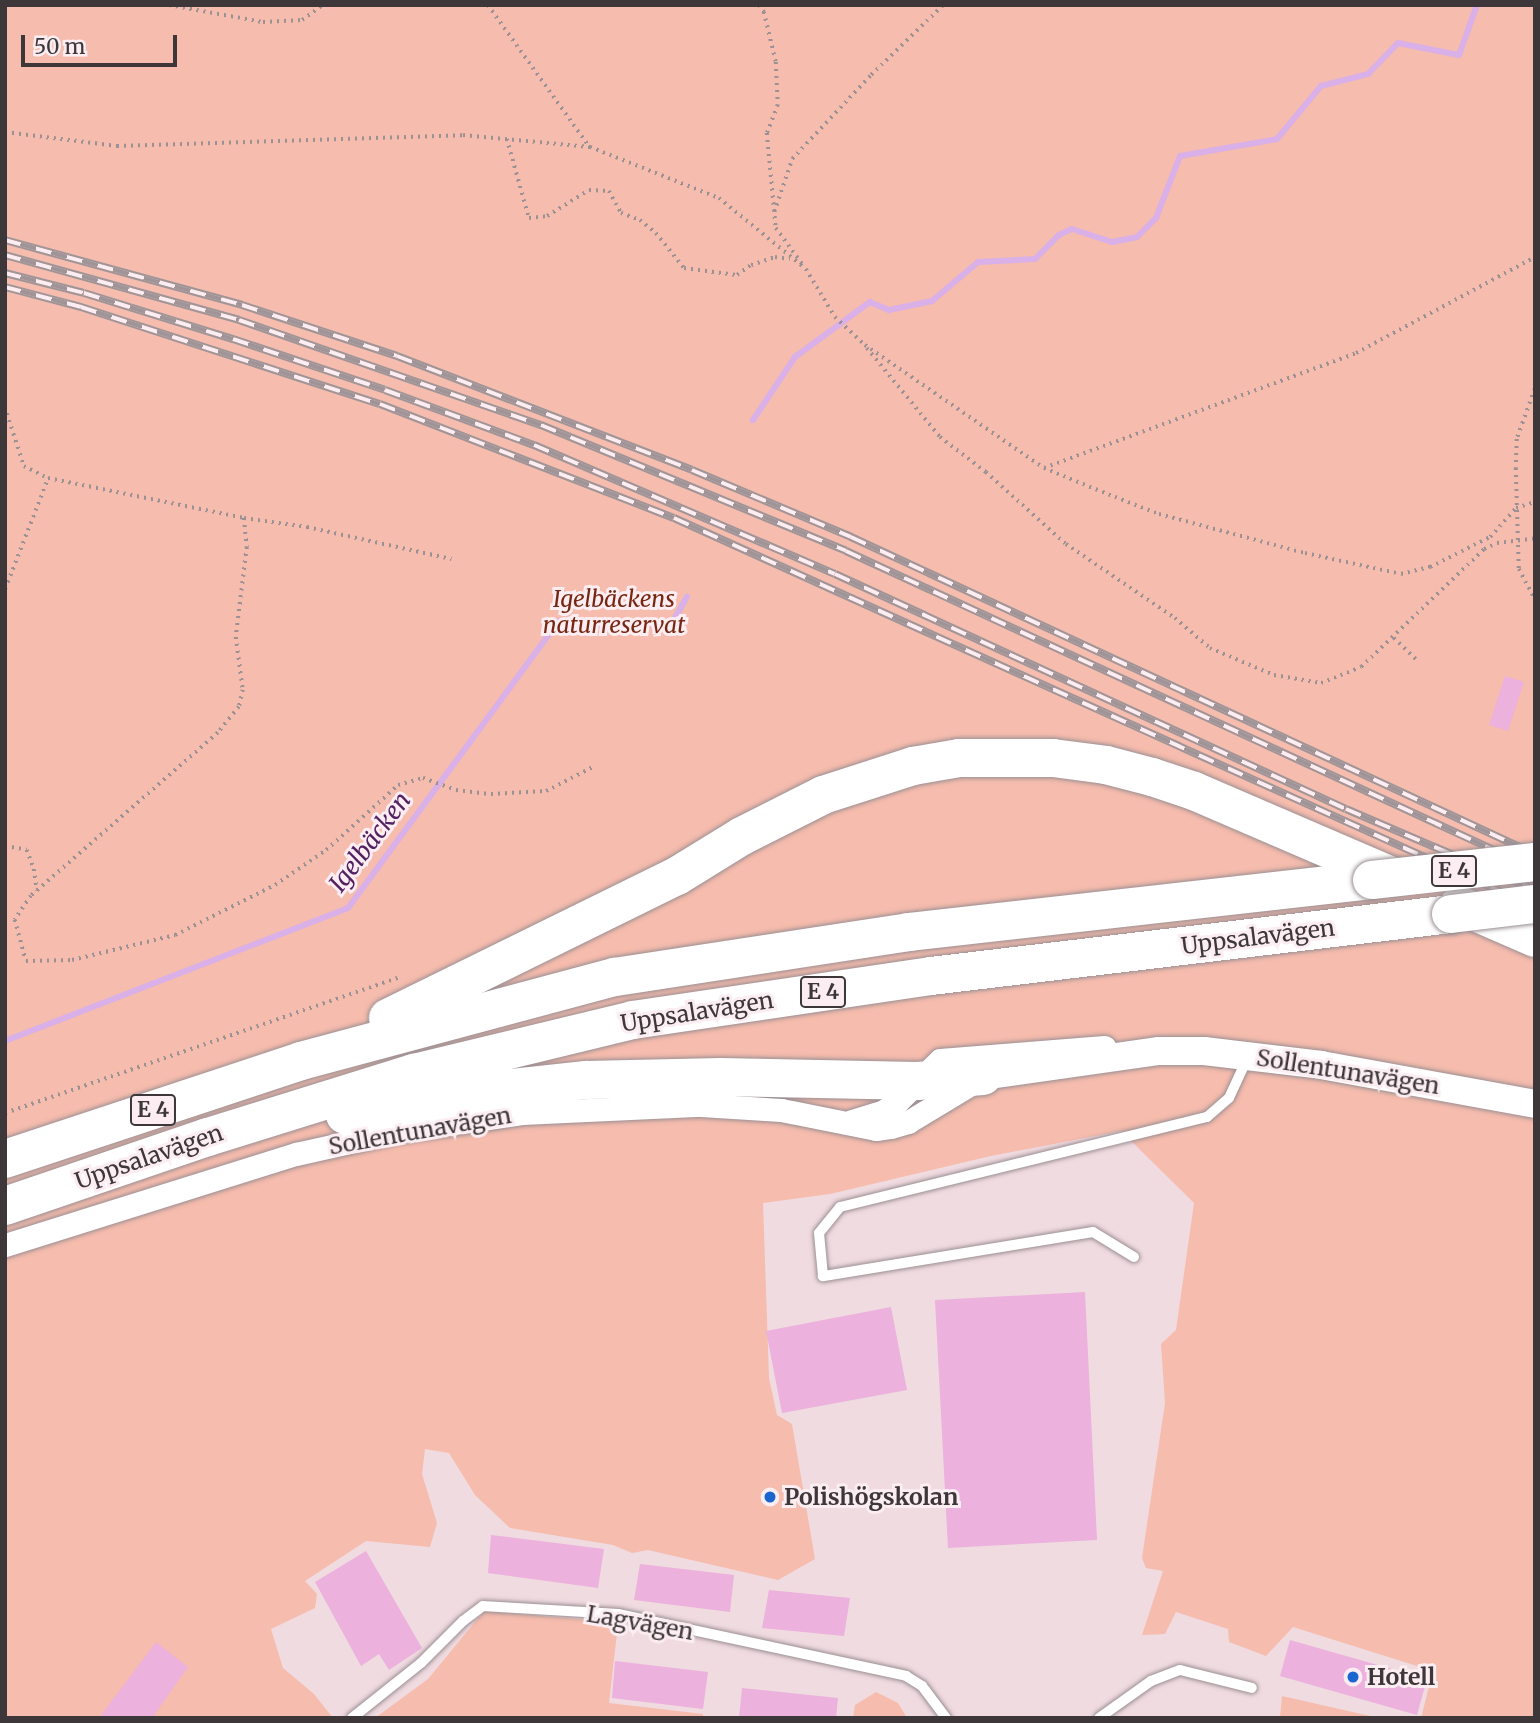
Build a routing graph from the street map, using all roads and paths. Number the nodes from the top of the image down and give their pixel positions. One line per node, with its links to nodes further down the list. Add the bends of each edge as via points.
1 (43, 5): 2 (path)
2 (61, 5)
3 (169, 5): 4 (path, via 263,22 302,20)
4 (323, 5)
5 (488, 5): 12 (path)
6 (759, 5): 9 (path)
7 (766, 5): 9 (path)
8 (943, 5): 13 (path, via 792,159)
9 (764, 12): 13 (path, via 776,62 778,105 767,133)
10 (5, 132): 11 (path, via 117,146 463,135)
11 (507, 139): 12 (path); 15 (path, via 529,218 547,216 589,190 609,191 621,213 656,233 684,268 737,275 775,257)
12 (590, 147): 15 (path, via 719,198)
13 (773, 214): 16 (path, via 776,228)
14 (1535, 257): 20 (path, via 1356,354)
15 (793, 260): 16 (path)
16 (806, 269): 17 (path, via 835,317)
17 (865, 345): 20 (path); 30 (path, via 940,437 1066,544 1167,611 1210,648 1274,675 1321,683 1361,667)
18 (1535, 389): 23 (path, via 1517,439)
19 (5, 407): 21 (path, via 24,466)
20 (1044, 468): 23 (path, via 1159,514 1401,574 1430,567 1490,537)
21 (48, 478): 24 (path); 28 (path)
22 (1535, 502): 23 (path)
23 (1516, 508): 26 (path)
24 (244, 518): 27 (path); 35 (path, via 247,547 236,637 243,690 239,707 218,733)
25 (1535, 538): 26 (path)
26 (1516, 540): 29 (path, via 1519,569); 30 (path, via 1484,549)
27 (451, 559)
28 (5, 589)
29 (1535, 599)
30 (1394, 638): 31 (path)
31 (1419, 662)
32 (593, 767): 35 (path, via 545,791 491,794 456,790 423,778 398,785 326,850 275,885 175,935 72,960 26,961 15,920)
33 (5, 846): 35 (path, via 27,850)
34 (1535, 862): 41 (highway, Uppsalavägen / E 4, bridge, via 909,932 615,977)
35 (37, 891)
36 (1535, 904): 47 (highway, Uppsalavägen / E 4, bridge, via 931,976 633,1020 414,1073)
37 (1535, 938): 41 (highway, via 1152,777 1053,758 958,758 912,766 811,800 653,888)
38 (401, 977): 45 (path)
39 (1159, 1051): 40 (street, Sollentunavägen); 42 (street, Sollentunavägen); 43 (street, Sollentunavägen, via 1102,1047 951,1057 940,1060)
40 (1248, 1056): 44 (street, Sollentunavägen); 51 (lane, via 1228,1098 1207,1117 840,1207 819,1233 823,1276 1093,1232)
41 (301, 1061): 48 (highway, Uppsalavägen / E 4)
42 (983, 1076): 43 (highway); 46 (street, Sollentunavägen, via 908,1122 876,1129)
43 (917, 1081): 46 (street, Sollentunavägen, via 884,1111); 47 (highway, via 586,1080 484,1091)
44 (1535, 1104)
45 (5, 1112)
46 (847, 1122): 50 (street, Sollentunavägen, via 781,1110 701,1105 522,1113 399,1131 296,1154)
47 (208, 1137): 49 (highway, Uppsalavägen / E 4)
48 (5, 1159)
49 (5, 1206)
50 (5, 1245)
51 (1134, 1257)
52 (1252, 1688): 55 (lane, via 1180,1670 1151,1681)
53 (352, 1718): 54 (lane, Lagvägen, via 483,1606 618,1615 906,1676 928,1692)
54 (946, 1718)
55 (1099, 1718)

